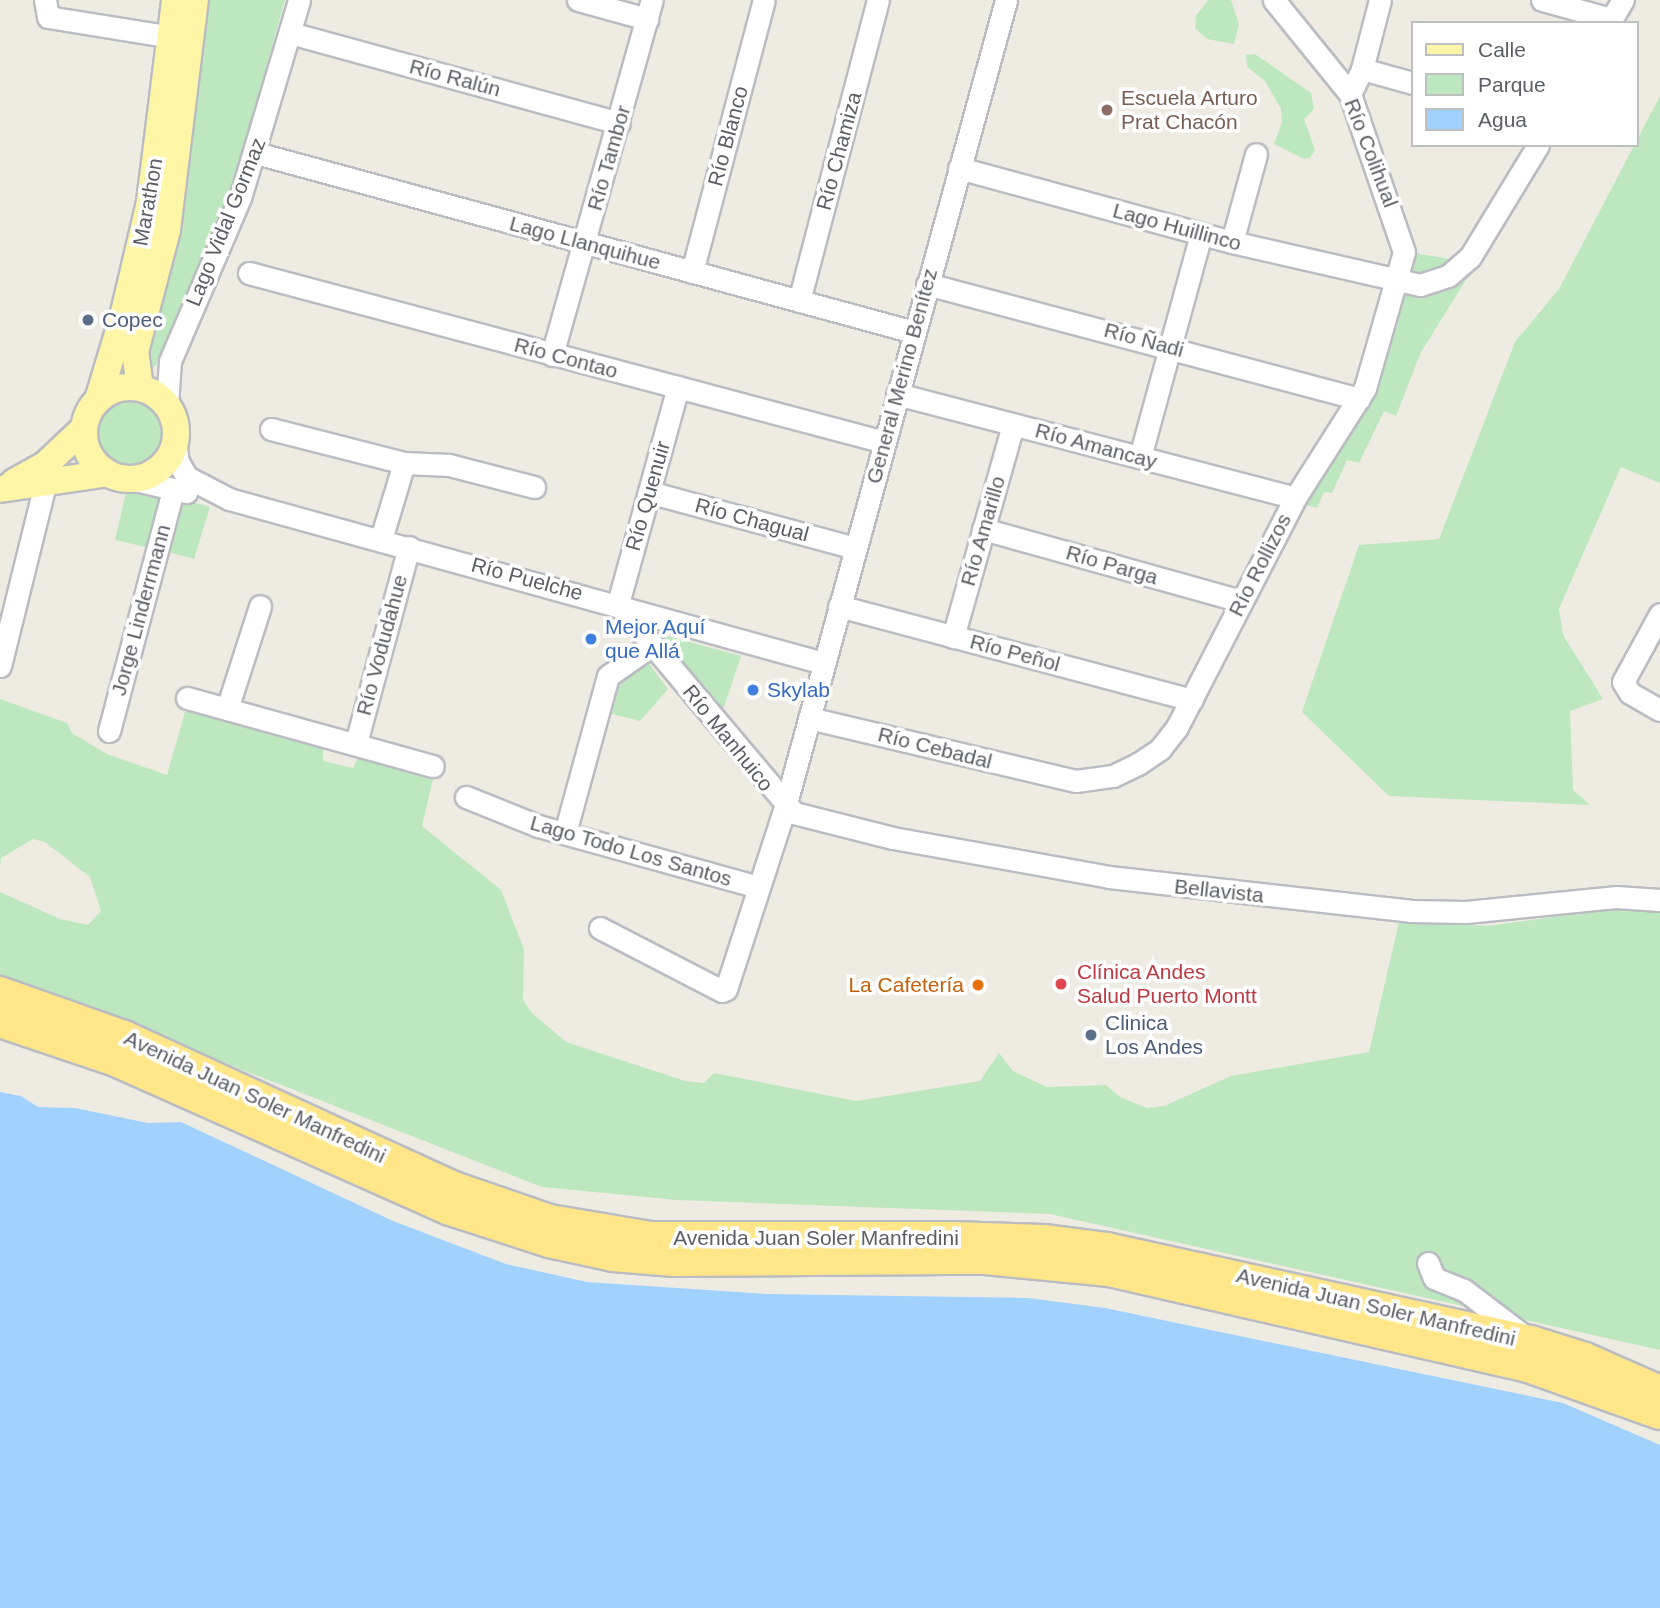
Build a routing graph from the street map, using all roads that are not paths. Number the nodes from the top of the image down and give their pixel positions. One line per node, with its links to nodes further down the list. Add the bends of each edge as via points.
1 (45, 0): 16 (street, via 48,17)
2 (175, 0): 16 (main road, Marathon)
3 (195, 0): 37 (main road, Marathon, via 167,230 135,352)
4 (299, 0): 15 (street, Lago Vidal Gormaz)
5 (579, 0): 13 (street)
6 (764, 0): 28 (street, Río Blanco)
7 (878, 0): 32 (street, Río Chamiza)
8 (1006, 0): 24 (street, General Merino Benítez)
9 (1380, 0): 17 (street)
10 (1542, 0): 14 (street)
11 (1623, 0): 14 (street)
12 (1276, 2): 19 (street, Río Colihual)
13 (650, 9): 20 (street, Río Tambor)
14 (1610, 21)
15 (290, 33): 20 (street, Río Ralún); 22 (street, Lago Vidal Gormaz)
16 (172, 37): 40 (main road, Marathon, via 150,202 127,305)
17 (1362, 69): 18 (street); 19 (street)
18 (1412, 83)
19 (1350, 94): 30 (street, Río Colihual, via 1403,243)
20 (620, 123): 27 (street, Río Tambor)
21 (1537, 147): 30 (street, Lago Huillinco, via 1465,263 1438,281)
22 (256, 153): 27 (street, Lago Llanquihue); 37 (street, Lago Vidal Gormaz, via 170,361)
23 (1256, 154): 26 (street)
24 (959, 168): 25 (street, Lago Huillinco); 31 (street, General Merino Benítez)
25 (1201, 234): 26 (street, Lago Huillinco); 34 (street)
26 (1233, 242): 30 (street, Lago Huillinco)
27 (585, 243): 28 (street, Lago Llanquihue); 35 (street, Río Tambor)
28 (692, 272): 32 (street, Lago Llanquihue)
29 (249, 274): 35 (street, Río Contao)
30 (1396, 283): 39 (street, Río Rollizos, via 1370,378)
31 (927, 284): 33 (street, General Merino Benítez); 34 (street, Río Ñadi)
32 (799, 301): 33 (street, Lago Llanquihue)
33 (914, 332): 38 (street, General Merino Benítez)
34 (1169, 346): 39 (street, Río Ñadi); 46 (street)
35 (552, 355): 36 (street, Río Contao)
36 (678, 387): 45 (street, Río Contao); 53 (street, Río Quenuir)
37 (151, 394): 40 (main road, via 118,388); 44 (main road, via 175,422)
38 (897, 394): 41 (street, Río Amancay); 45 (street, General Merino Benítez)
39 (1359, 399): 54 (street, Río Rollizos)
40 (97, 400): 42 (main road)
41 (1013, 425): 46 (street, Río Amancay); 56 (street, Río Amarillo)
42 (84, 428): 48 (main road, via 87,451); 51 (main road, Río Puelche, via 45,464)
43 (271, 429): 47 (street)
44 (175, 440): 48 (main road, via 160,467); 55 (street, Río Puelche, via 185,474)
45 (884, 442): 59 (street, General Merino Benítez)
46 (1140, 457): 54 (street, Río Amancay)
47 (404, 463): 50 (street, via 450,465); 57 (street)
48 (120, 476): 49 (main road, Río Puelche); 52 (street, Río Puelche)
49 (45, 484): 51 (main road, Río Puelche); 68 (street)
50 (534, 487)
51 (0, 488)
52 (173, 490): 55 (street, Río Puelche); 74 (street, Jorge Linderrmann)
53 (649, 492): 59 (street, Río Chagual); 61 (street, Río Quenuir)
54 (1295, 498): 60 (street, Río Rollizos)
55 (229, 499): 57 (street, Río Puelche)
56 (983, 529): 60 (street, Río Parga); 65 (street, Río Amarillo)
57 (381, 539): 58 (street, Río Puelche)
58 (409, 547): 61 (street, Río Puelche); 75 (street, Río Vodudahue)
59 (855, 548): 63 (street, General Merino Benítez)
60 (1241, 601): 70 (street, Río Rollizos)
61 (618, 604): 66 (street, Río Manhuico); 67 (street, Río Puelche)
62 (260, 606): 71 (street)
63 (839, 606): 65 (street, Río Peñol); 67 (street, General Merino Benítez)
64 (1660, 614): 72 (street, via 1624,677 1625,687)
65 (953, 637): 70 (street, Río Peñol)
66 (652, 645): 78 (street, Río Manhuico); 82 (street, via 608,676)
67 (823, 663): 73 (street, General Merino Benítez)
68 (0, 666)
69 (187, 698): 71 (street)
70 (1192, 700): 79 (street, Río Rollizos, via 1170,738 1149,757 1102,779)
71 (227, 709): 75 (street)
72 (1660, 710)
73 (809, 718): 76 (street, General Merino Benítez); 79 (street, Río Cebadal)
74 (109, 731)
75 (356, 743): 77 (street)
76 (800, 753): 78 (street, via 778,771); 81 (street, General Merino Benítez)
77 (433, 765)
78 (752, 767): 81 (street, Río Manhuico)
79 (1062, 779)
80 (466, 797): 82 (street, Lago Todo Los Santos)
81 (785, 807): 83 (street, General Merino Benítez); 84 (street, Bellavista, via 800,815 893,838 1109,877 1230,892 1430,912 1616,897)
82 (565, 833): 83 (street, Lago Todo Los Santos)
83 (758, 887): 85 (street, General Merino Benítez, via 722,991)
84 (1660, 900)
85 (600, 928)
86 (0, 992): 90 (highway, Avenida Juan Soler Manfredini, via 198,1068 451,1186 550,1220 650,1237 1058,1241 1155,1256)
87 (0, 1023): 93 (highway, Avenida Juan Soler Manfredini, via 113,1060 450,1210 549,1242 612,1256 674,1261 985,1259 1118,1272 1550,1372)
88 (1428, 1263): 89 (street, via 1434,1278)
89 (1464, 1290): 90 (street, via 1470,1315); 91 (street)
90 (1450, 1325): 91 (highway, Avenida Juan Soler Manfredini)
91 (1531, 1342): 92 (highway, Avenida Juan Soler Manfredini, via 1585,1358)
92 (1660, 1391)
93 (1660, 1414)

